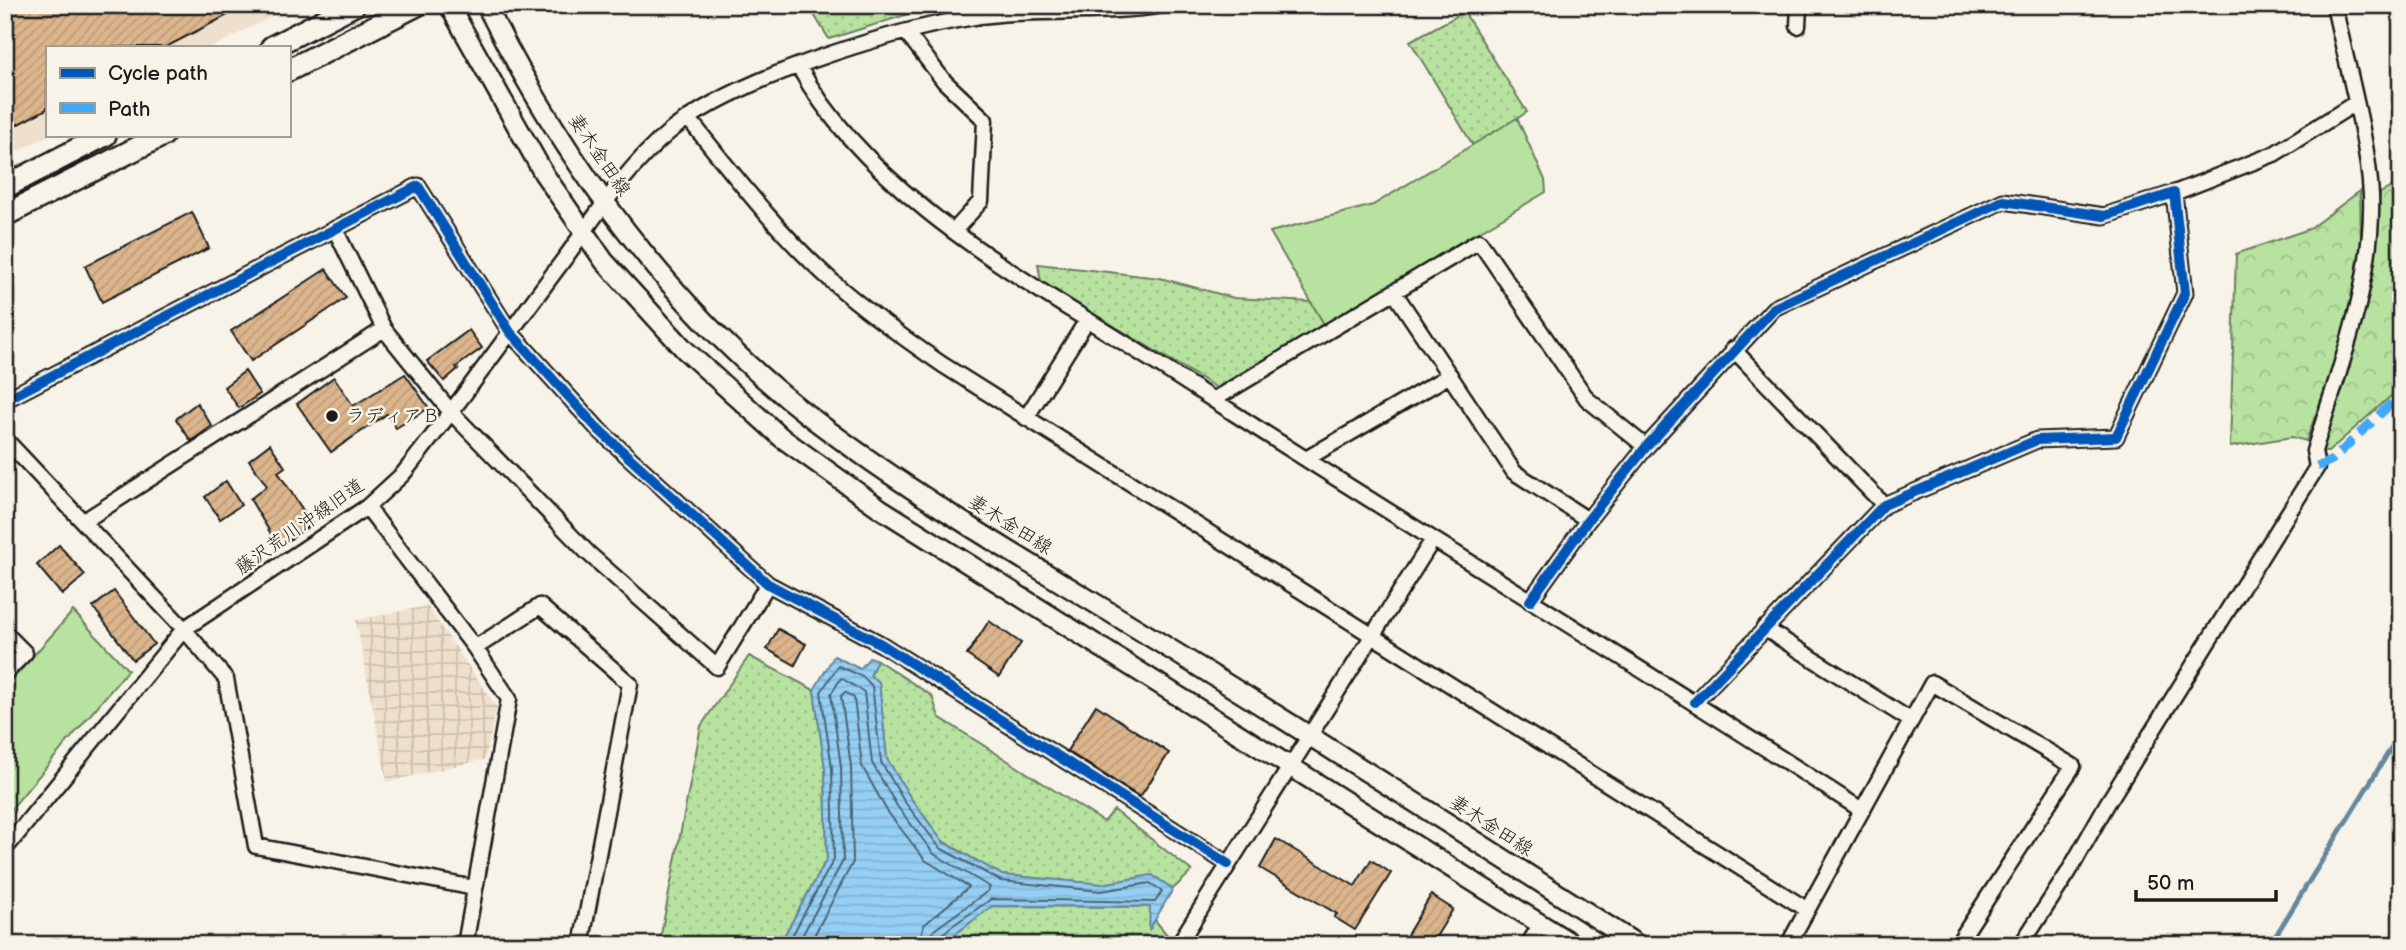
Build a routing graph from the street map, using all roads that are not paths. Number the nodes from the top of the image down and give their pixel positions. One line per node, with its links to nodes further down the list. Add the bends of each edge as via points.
1 (354, 5): 10 (main road)
2 (417, 5): 12 (main road)
3 (449, 5): 22 (street, via 520,134)
4 (486, 5): 19 (street, 妻木金田線, via 543,108)
5 (1164, 5): 9 (street, 藤沢荒川沖線旧道, via 971,18)
6 (1799, 5): 8 (street)
7 (2334, 5): 13 (street)
8 (1798, 26)
9 (906, 32): 11 (street, 藤沢荒川沖線旧道); 23 (street, via 944,82 985,120 981,201)
10 (274, 46)
11 (799, 67): 14 (street, 藤沢荒川沖線旧道); 23 (street, via 836,119 879,167)
12 (290, 69)
13 (2354, 104): 18 (street, via 2274,154); 68 (street, via 2368,171 2370,241 2349,337 2314,451 2317,467)
14 (688, 118): 19 (street, 藤沢荒川沖線旧道, via 651,149); 33 (street, via 760,207 831,281 879,320)
15 (103, 136): 17 (main road)
16 (161, 136): 20 (main road)
17 (5, 187)
18 (2174, 193): 28 (street, via 2104,216 2003,201 1774,308); 37 (street, via 2185,293 2116,437 2037,440)
19 (605, 202): 22 (street, 藤沢荒川沖線旧道); 52 (street, 妻木金田線, via 657,271 710,327 811,418 959,518)
20 (5, 215)
21 (335, 229): 26 (street); 27 (street, via 418,186); 30 (street)
22 (582, 231): 27 (street, 藤沢荒川沖線旧道); 53 (street, via 685,350 782,438 881,509)
23 (954, 232): 25 (street)
24 (1394, 292): 29 (street); 31 (street); 35 (street, via 1479,241 1587,399)
25 (1087, 320): 31 (street); 33 (street)
26 (384, 329): 32 (street); 40 (street)
27 (510, 332): 32 (street, 藤沢荒川沖線旧道); 42 (street, via 598,429)
28 (1733, 349): 35 (street); 37 (street)
29 (1450, 375): 36 (street); 39 (street, via 1514,472)
30 (5, 400)
31 (1213, 400): 36 (street)
32 (450, 411): 38 (street, 藤沢荒川沖線旧道, via 403,474); 42 (street, via 588,553 717,667)
33 (1026, 418): 47 (street)
34 (5, 439): 40 (street)
35 (1646, 447): 39 (street)
36 (1306, 459): 41 (street)
37 (1884, 505): 44 (street)
38 (367, 508): 45 (street, 藤沢荒川沖線旧道); 48 (street)
39 (1588, 520): 43 (street)
40 (84, 521): 45 (street)
41 (1432, 541): 43 (street); 47 (street)
42 (768, 584): 56 (street, via 881,644)
43 (1530, 601): 50 (street)
44 (1764, 628): 50 (street); 51 (street)
45 (184, 629): 55 (street, 藤沢荒川沖線旧道); 57 (street, via 226,679 256,846)
46 (5, 633): 49 (street, via 24,653)
47 (1371, 637): 52 (street); 58 (street)
48 (475, 648): 57 (street, via 509,699); 62 (street, via 540,606 630,684)
49 (5, 673)
50 (1695, 702): 54 (street)
51 (1910, 720): 54 (street); 67 (street, via 1931,683 2073,766)
52 (1309, 735): 53 (street); 65 (street, 妻木金田線)
53 (1290, 766): 56 (street); 59 (street)
54 (1860, 809): 58 (street)
55 (5, 849)
56 (1228, 864): 60 (street)
57 (475, 888): 61 (street)
58 (1806, 909): 66 (street)
59 (1541, 924): 63 (street); 64 (street)
60 (1180, 944)
61 (465, 945)
62 (581, 945)
63 (1528, 945)
64 (1574, 945)
65 (1638, 945)
66 (1788, 945)
67 (1957, 945)
68 (2021, 945)

